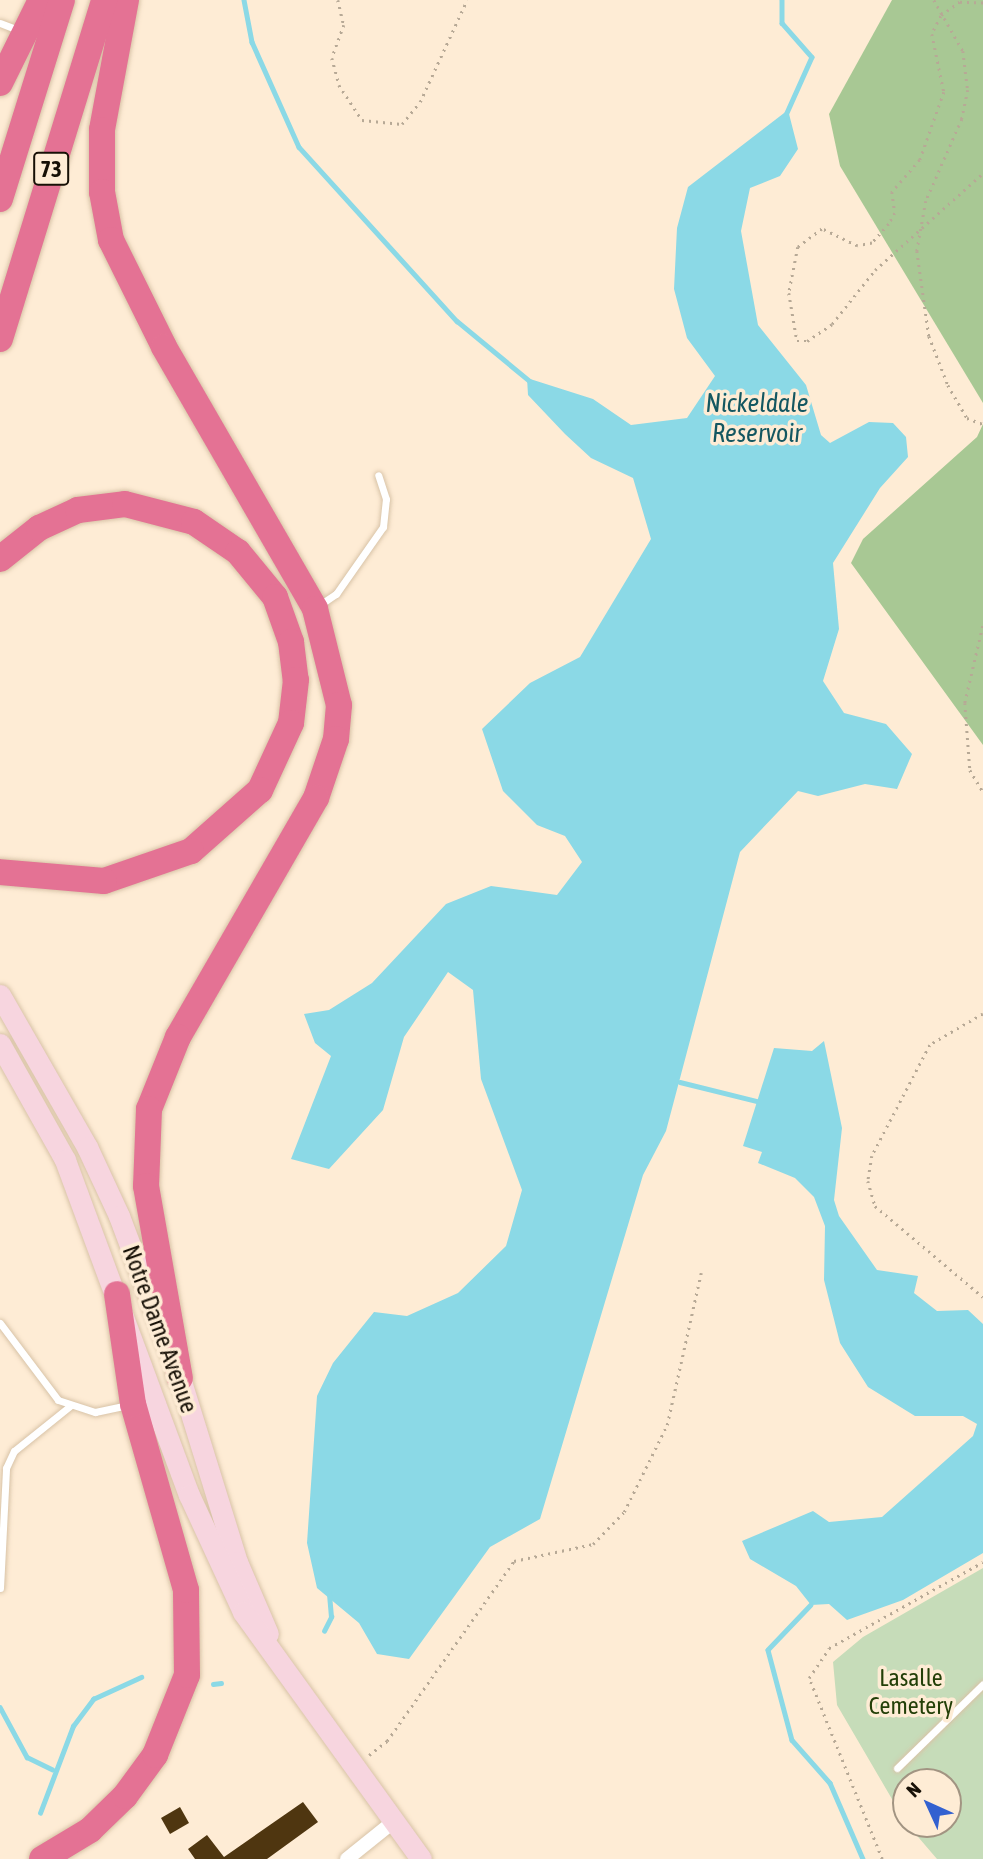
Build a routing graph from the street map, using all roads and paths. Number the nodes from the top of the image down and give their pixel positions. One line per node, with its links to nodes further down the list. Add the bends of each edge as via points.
1 (41, 0): 11 (highway)
2 (62, 0): 14 (highway, 73)
3 (104, 0): 16 (highway, 73)
4 (126, 0): 20 (highway, via 102,130 102,192 111,240 164,347)
5 (338, 0): 6 (path, via 344,26 332,58 339,85 362,120 402,124 420,102)
6 (467, 0)
7 (934, 0): 9 (path)
8 (983, 3): 9 (path, via 960,2)
9 (945, 13): 15 (path, via 964,51 968,90); 15 (path, via 932,34 944,92 920,160 892,192 895,213 889,224 872,243 857,246 822,229 798,247 789,293 797,341 807,341 832,324 858,289)
10 (0, 23): 11 (lane)
11 (25, 33): 12 (highway)
12 (0, 83)
13 (983, 173): 15 (path)
14 (0, 199)
15 (920, 230): 17 (path, via 917,251 929,336 967,418)
16 (0, 339)
17 (983, 424)
18 (378, 475): 20 (lane, via 386,499 383,527 336,594)
19 (0, 559): 23 (highway, via 39,528 78,510 125,504 194,522 239,552 275,597 292,642 296,680 287,734 260,790 191,851 104,881)
20 (315, 608): 31 (highway, via 339,705 327,773 300,831 178,1037 149,1109 146,1186)
21 (983, 626): 22 (path, via 965,703 970,770)
22 (983, 792)
23 (0, 872)
24 (0, 995): 31 (main road, Notre Dame Avenue, via 88,1147)
25 (983, 1014): 29 (path, via 930,1045 872,1156 868,1181 875,1206)
26 (0, 1044): 28 (main road, Notre Dame Avenue, via 65,1160)
27 (701, 1273): 38 (path, via 667,1425 624,1512 593,1545 514,1560 387,1741)
28 (117, 1293): 32 (highway); 36 (main road, Notre Dame Avenue, via 214,1554)
29 (983, 1297)
30 (0, 1323): 33 (lane, via 48,1391)
31 (180, 1378): 36 (main road, Notre Dame Avenue, via 237,1562)
32 (133, 1404): 33 (lane, via 95,1412); 41 (highway, via 186,1590 187,1675 155,1755 125,1796 90,1830)
33 (70, 1406): 35 (lane, via 14,1451 6,1468)
34 (983, 1562): 44 (path, via 828,1648 809,1678)
35 (0, 1588)
36 (286, 1678): 38 (main road, Notre Dame Avenue)
37 (983, 1684): 39 (lane)
38 (352, 1768): 40 (main road, Notre Dame Avenue)
39 (897, 1768)
40 (393, 1822): 42 (street); 43 (main road, Notre Dame Avenue)
41 (42, 1859)
42 (347, 1859)
43 (421, 1859)
44 (883, 1859)

